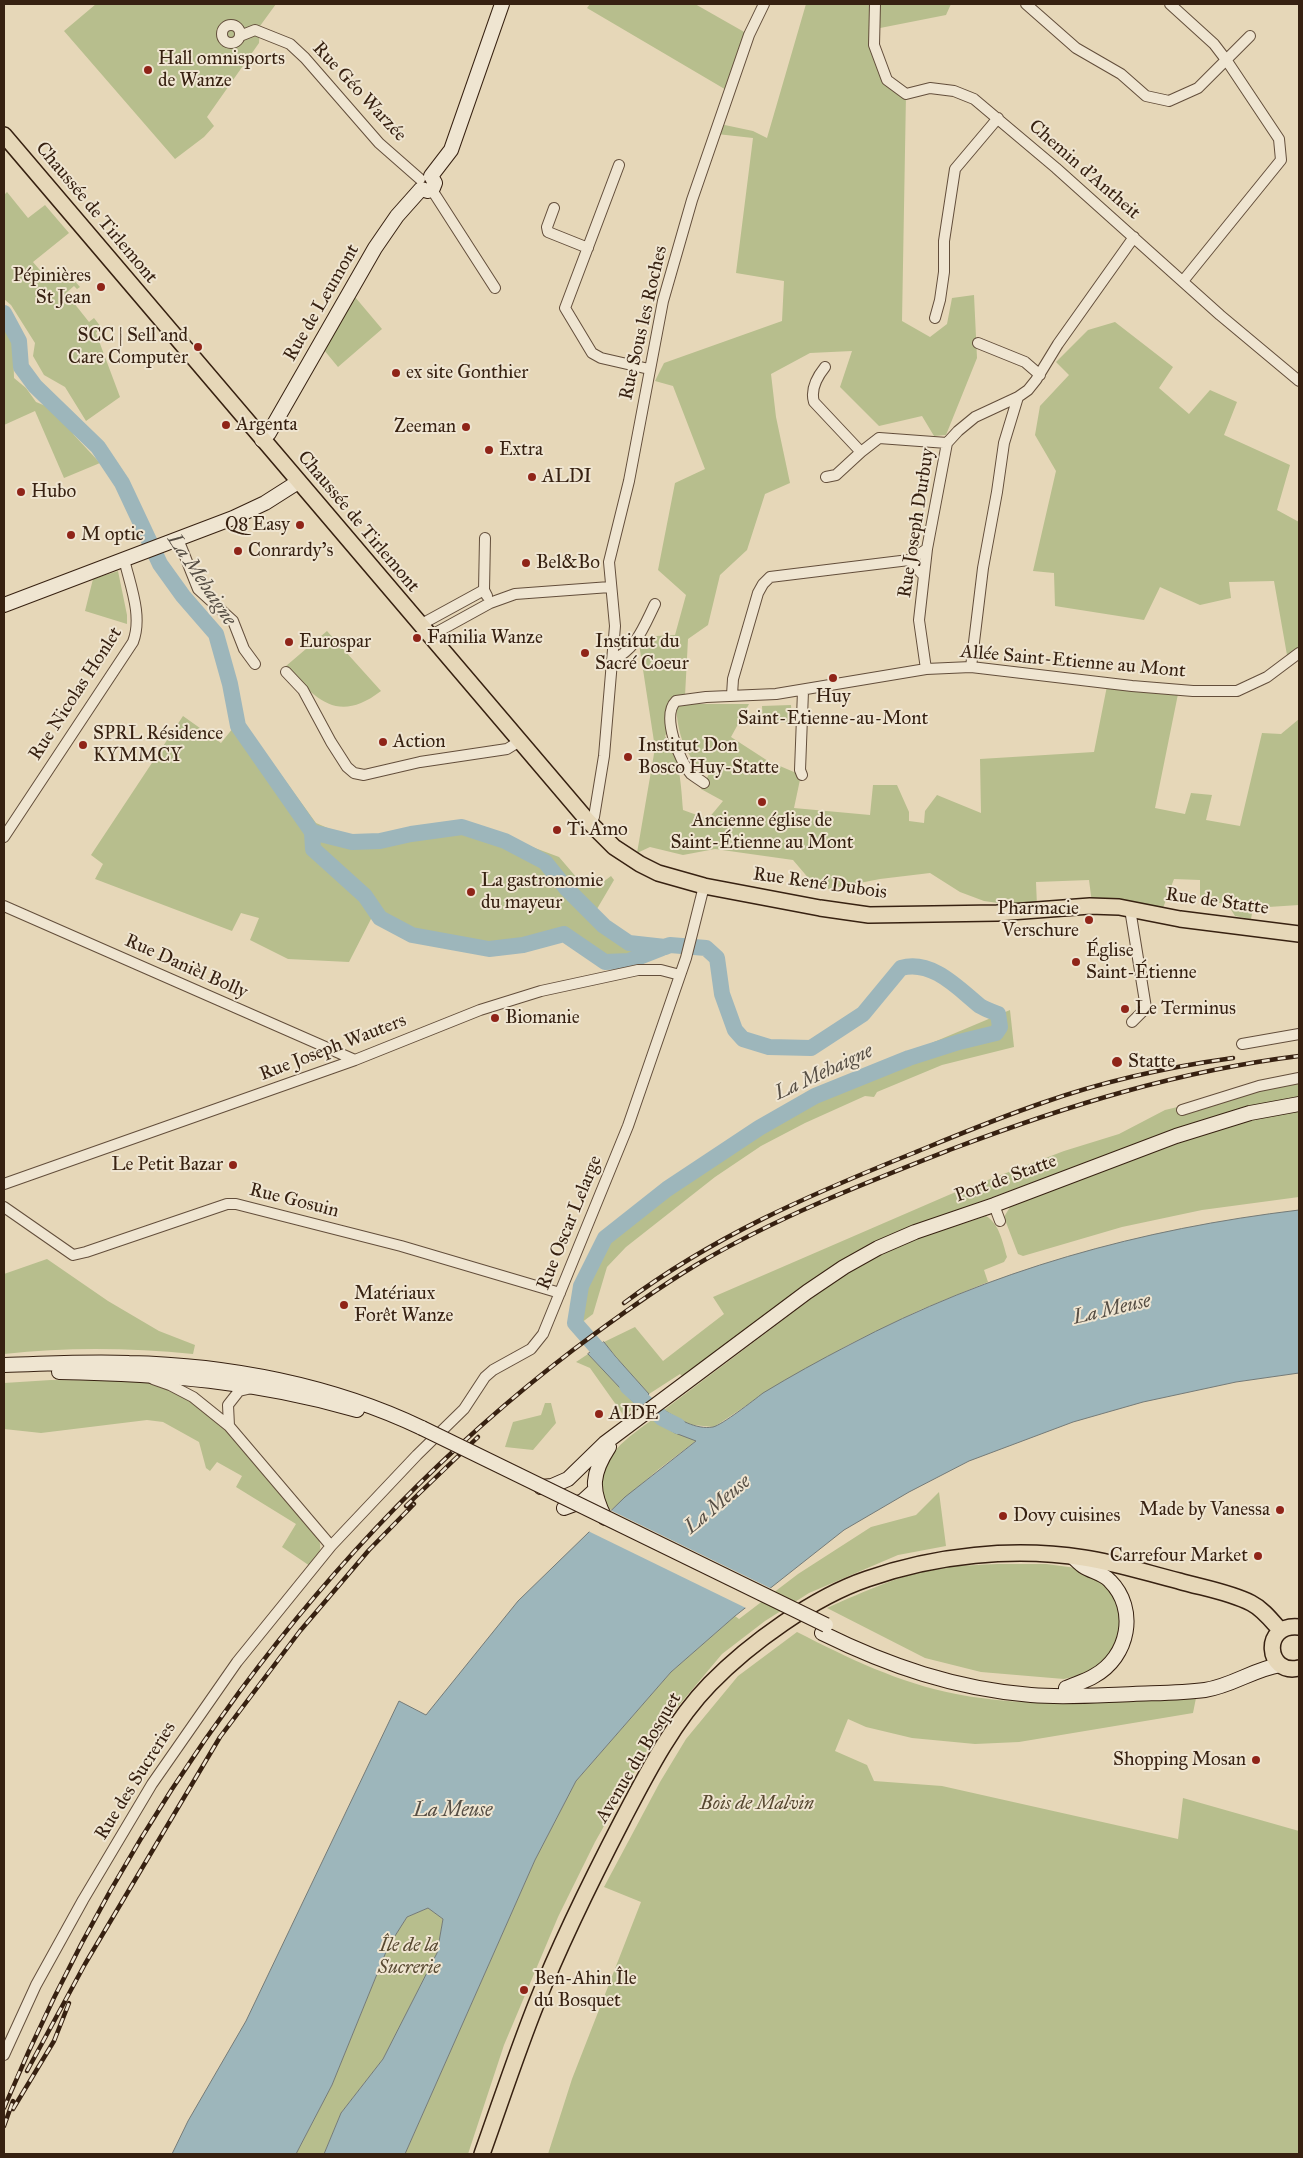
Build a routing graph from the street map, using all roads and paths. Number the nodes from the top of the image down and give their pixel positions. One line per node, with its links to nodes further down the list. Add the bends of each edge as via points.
1 (502, 4): 12 (main road, Rue de Leumont, via 451,150)
2 (764, 4): 21 (street, Rue Sous les Roches, via 692,200 663,301)
3 (875, 4): 9 (street, Chemin d'Antheit, via 874,45 887,80 906,94 930,88 954,91 974,99)
4 (1026, 4): 8 (street, via 1076,48 1122,74 1146,96 1169,101 1198,88)
5 (1170, 4): 8 (street, via 1214,44)
6 (240, 36): 12 (street, Rue Géo Warzée, via 255,30 290,44 374,139)
7 (1250, 36): 8 (street)
8 (1227, 61): 16 (street, via 1279,139 1281,160)
9 (998, 118): 14 (street, Chemin d'Antheit); 18 (street, via 955,169 944,241 944,272)
10 (4, 135): 25 (main road, Chaussée de Tirlemont)
11 (619, 165): 15 (street)
12 (426, 183): 17 (street); 25 (main road, Rue de Leumont, via 375,248)
13 (554, 208): 15 (street, via 548,232)
14 (1134, 237): 16 (street, Chemin d'Antheit); 22 (street, Rue Joseph Durbuy, via 1058,344)
15 (588, 248): 21 (street, via 565,308 592,354)
16 (1183, 281): 23 (street, Chemin d'Antheit)
17 (495, 288)
18 (935, 318)
19 (978, 343): 22 (street, via 1025,362)
20 (826, 367): 27 (street, via 817,377 814,402)
21 (649, 369): 36 (street, Rue Sous les Roches, via 629,482 609,562)
22 (1040, 375): 24 (street, Rue Joseph Durbuy)
23 (1299, 381)
24 (1018, 397): 26 (street, Rue Joseph Durbuy, via 975,416); 45 (street, via 1004,443 983,568)
25 (262, 440): 29 (main road, Chaussée de Tirlemont)
26 (947, 444): 27 (street, via 879,438); 32 (street, Rue Joseph Durbuy)
27 (861, 452): 28 (street, via 836,476)
28 (826, 477)
29 (298, 482): 31 (main road, via 233,518); 41 (main road, Chaussée de Tirlemont)
30 (485, 538): 37 (street)
31 (178, 539): 33 (main road); 44 (street, via 198,589 233,621 244,649)
32 (927, 549): 34 (street); 35 (street, Rue Joseph Durbuy)
33 (124, 559): 40 (main road); 55 (street, Rue Nicolas Honlet, via 137,614 138,630 133,642)
34 (909, 560): 35 (street); 49 (street, via 770,577 758,594 733,679)
35 (924, 576): 46 (street, Rue Joseph Durbuy, via 919,620)
36 (610, 587): 38 (street, via 536,591); 43 (street, Rue Sous les Roches, via 615,626)
37 (484, 590): 38 (street); 41 (street)
38 (490, 602): 41 (street)
39 (655, 604): 43 (street, via 631,648)
40 (4, 605)
41 (425, 630): 50 (main road, Chaussée de Tirlemont)
42 (1299, 653): 45 (street, Allée Saint-Etienne au Mont, via 1267,677 1236,691 1132,686)
43 (612, 660): 54 (street, Rue Sous les Roches, via 604,756 594,817)
44 (255, 664)
45 (972, 666): 46 (street, Allée Saint-Etienne au Mont)
46 (926, 669): 48 (street, Allée Saint-Etienne au Mont)
47 (286, 672): 50 (street, via 302,690 331,742 354,773 364,775 420,762 508,749)
48 (803, 691): 49 (street, Allée Saint-Etienne au Mont); 52 (street)
49 (732, 696): 53 (street, Allée Saint-Etienne au Mont, via 678,700 671,708 675,742 682,760 692,775)
50 (520, 741): 51 (main road, Chaussée de Tirlemont)
51 (547, 773): 54 (main road, Rue René Dubois)
52 (802, 775)
53 (704, 783)
54 (588, 821): 56 (main road, Rue René Dubois, via 631,859 658,872)
55 (4, 837)
56 (704, 886): 58 (main road, Rue René Dubois, via 869,915 1090,906); 60 (street, Rue Oscar Lelarge)
57 (4, 906): 64 (street, Rue Danièl Bolly)
58 (1130, 909): 59 (main road, Rue de Statte, via 1180,919); 61 (street, via 1146,1008)
59 (1299, 934)
60 (680, 975): 64 (street, Rue Joseph Wauters, via 661,970 638,970 541,991 480,1010); 72 (street, Rue Oscar Lelarge, via 628,1126)
61 (1132, 1022)
62 (1299, 1034): 63 (street)
63 (1242, 1044)
64 (355, 1060): 68 (street, Rue Joseph Wauters)
65 (1299, 1078): 67 (street, via 1259,1086)
66 (1299, 1104): 69 (main road, Port de Statte, via 1192,1131)
67 (1182, 1110)
68 (4, 1184)
69 (994, 1205): 71 (street); 79 (main road, Port de Statte, via 915,1232 844,1267 806,1292)
70 (4, 1207): 72 (street, Rue Gosuin, via 74,1255 227,1204 236,1204 401,1246)
71 (1000, 1220)
72 (560, 1293): 80 (street, Rue Oscar Lelarge, via 543,1334 531,1349 485,1377 464,1408)
73 (4, 1365): 78 (main road, via 129,1362 234,1373 338,1394 394,1415)
74 (4, 1374): 75 (main road)
75 (135, 1374): 76 (main road, via 188,1377); 77 (street, via 170,1385 193,1397)
76 (259, 1387): 77 (street, via 243,1390 234,1396 228,1405); 78 (main road, via 307,1396)
77 (229, 1426): 85 (street)
78 (420, 1432): 81 (main road, bridge); 83 (main road)
79 (616, 1436): 81 (main road, Port de Statte, via 605,1442 568,1479 552,1486); 82 (main road, via 598,1463)
80 (417, 1454): 85 (street, Rue des Sucreries)
81 (541, 1486): 83 (main road, bridge)
82 (594, 1491): 83 (main road); 84 (main road)
83 (571, 1506): 84 (main road, bridge); 88 (main road)
84 (605, 1518): 88 (main road, bridge)
85 (331, 1546): 94 (street, Rue des Sucreries, via 237,1662 152,1784 36,1985)
86 (1072, 1556): 89 (main road, Avenue du Bosquet, via 1114,1562 1220,1592 1253,1604); 93 (main road, via 1111,1582 1122,1599 1127,1623 1126,1638 1114,1659 1095,1676); 95 (main road, Avenue du Bosquet, via 1027,1554 953,1558 867,1579 823,1598 803,1611 748,1650 709,1685 678,1724 638,1790 581,1899 536,2002)
87 (1299, 1627): 89 (main road, via 1289,1626)
88 (824, 1629): 91 (main road, via 868,1656 920,1674 1032,1695 1205,1690 1224,1686 1263,1668); 93 (main road, via 947,1673 982,1680)
89 (1280, 1630): 90 (main road)
90 (1272, 1645): 91 (main road, via 1272,1653); 93 (main road, via 1262,1659 1224,1678 1192,1684)
91 (1280, 1665): 92 (main road)
92 (1299, 1668)
93 (1066, 1688)
94 (4, 2055)
95 (482, 2154)

